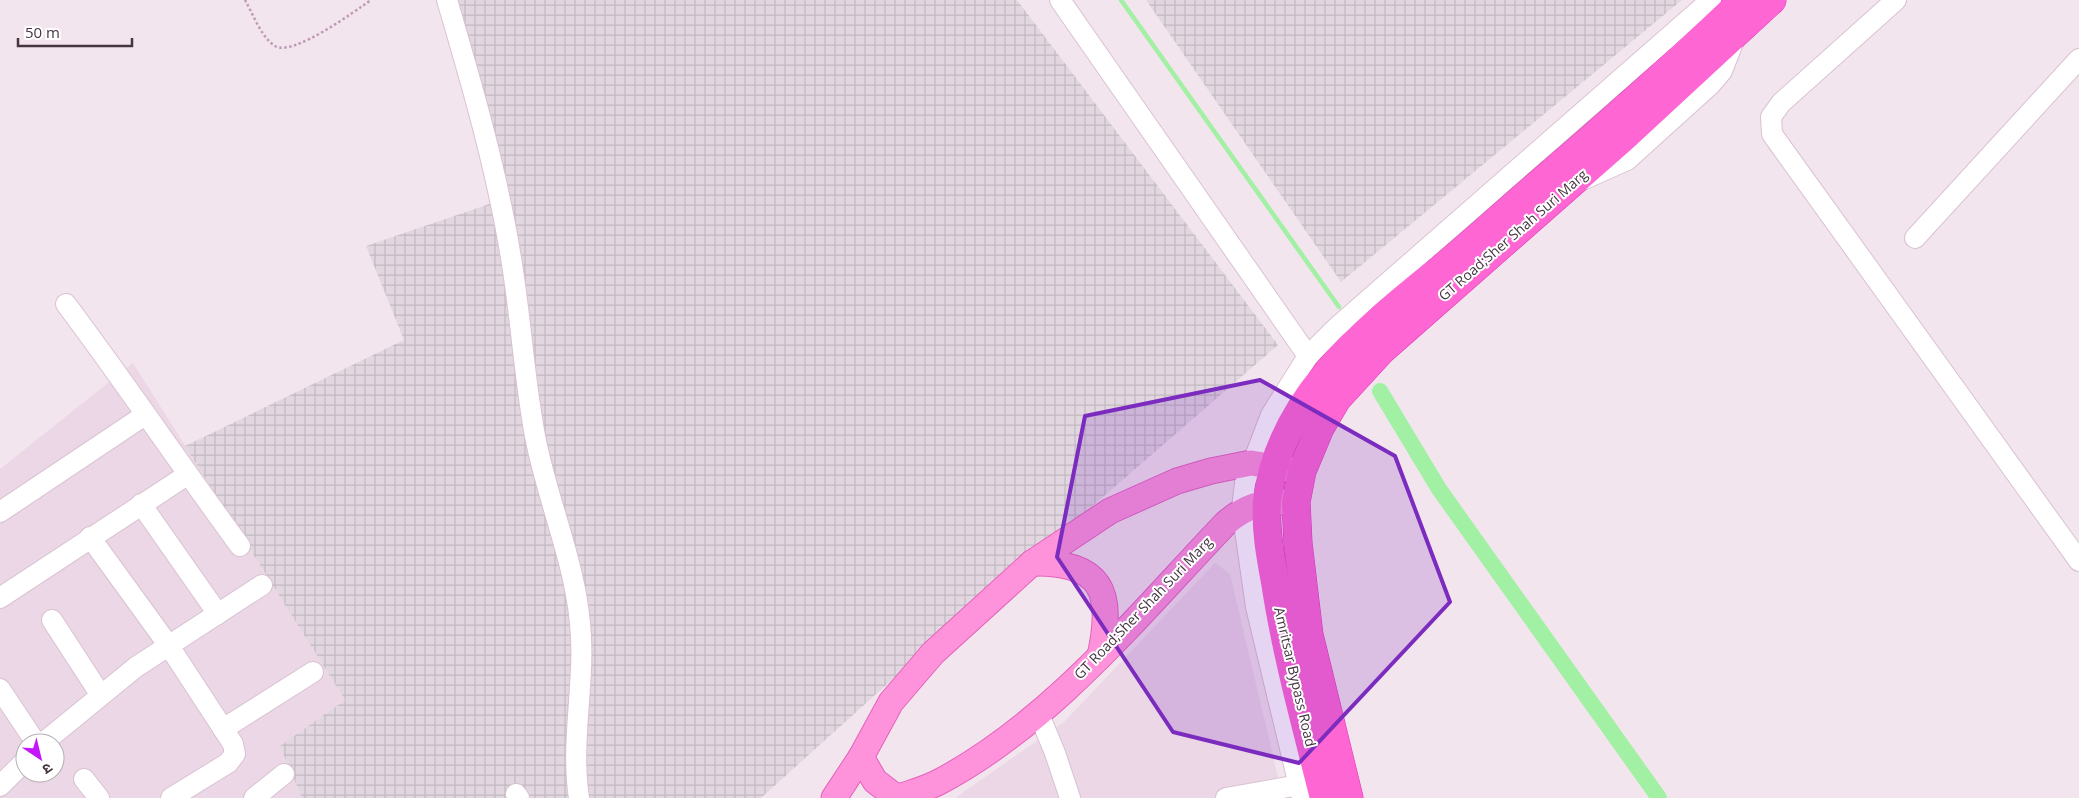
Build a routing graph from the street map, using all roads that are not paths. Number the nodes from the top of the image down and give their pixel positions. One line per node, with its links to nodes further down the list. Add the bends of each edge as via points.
1 (447, 0): 46 (street, via 500,198 512,260 535,435 581,624 575,758)
2 (1060, 0): 10 (street)
3 (1712, 0): 10 (street, via 1391,279)
4 (1743, 0): 12 (highway, GT Road;Sher Shah Suri Marg, via 1544,180 1367,329 1334,364)
5 (1772, 0): 13 (highway, GT Road;Sher Shah Suri Marg, via 1569,186 1420,315 1355,378 1320,428)
6 (1896, 0): 21 (street, via 1781,103 1771,117 1772,134)
7 (2079, 59): 8 (street)
8 (1915, 238)
9 (66, 304): 11 (street, via 123,379)
10 (1308, 356): 12 (street, via 1271,415)
11 (145, 415): 14 (street); 18 (street)
12 (1262, 465): 13 (main road); 17 (highway, Amritsar Bypass Road); 22 (main road, via 1211,470 1160,489 1110,511)
13 (1302, 471): 15 (highway, Amritsar Bypass Road)
14 (187, 474): 16 (street); 20 (street)
15 (1296, 502): 17 (main road); 52 (highway, Amritsar Bypass Road, via 1309,635)
16 (141, 504): 19 (street); 25 (street)
17 (1255, 506): 28 (main road, GT Road;Sher Shah Suri Marg, via 1226,523); 42 (street, via 1256,607); 51 (highway, Amritsar Bypass Road, via 1268,536 1283,639)
18 (0, 512)
19 (90, 538): 24 (street); 27 (street)
20 (240, 546)
21 (2079, 561)
22 (1032, 563): 28 (main road, via 1068,565 1094,580 1103,594 1106,610 1106,630); 36 (main road, via 927,660 891,702)
23 (262, 585): 25 (street)
24 (0, 598)
25 (218, 614): 27 (street)
26 (52, 620): 31 (street)
27 (169, 646): 31 (street); 33 (street)
28 (1100, 656): 32 (main road, GT Road;Sher Shah Suri Marg)
29 (312, 672): 33 (street)
30 (0, 689): 34 (street)
31 (100, 694): 35 (street)
32 (1038, 712): 41 (main road, GT Road;Sher Shah Suri Marg); 49 (street)
33 (223, 730): 44 (street, via 233,744 235,754 228,763)
34 (29, 733)
35 (55, 733)
36 (861, 757): 47 (main road); 48 (main road, via 875,781)
37 (15, 771): 40 (street)
38 (284, 774): 45 (street)
39 (84, 779): 43 (street)
40 (0, 786)
41 (930, 790): 48 (main road, GT Road;Sher Shah Suri Marg)
42 (1300, 792): 50 (street)
43 (99, 798)
44 (171, 798)
45 (254, 798)
46 (579, 798)
47 (834, 798)
48 (897, 798)
49 (1070, 798)
50 (1226, 798)
51 (1324, 798)
52 (1350, 798)

